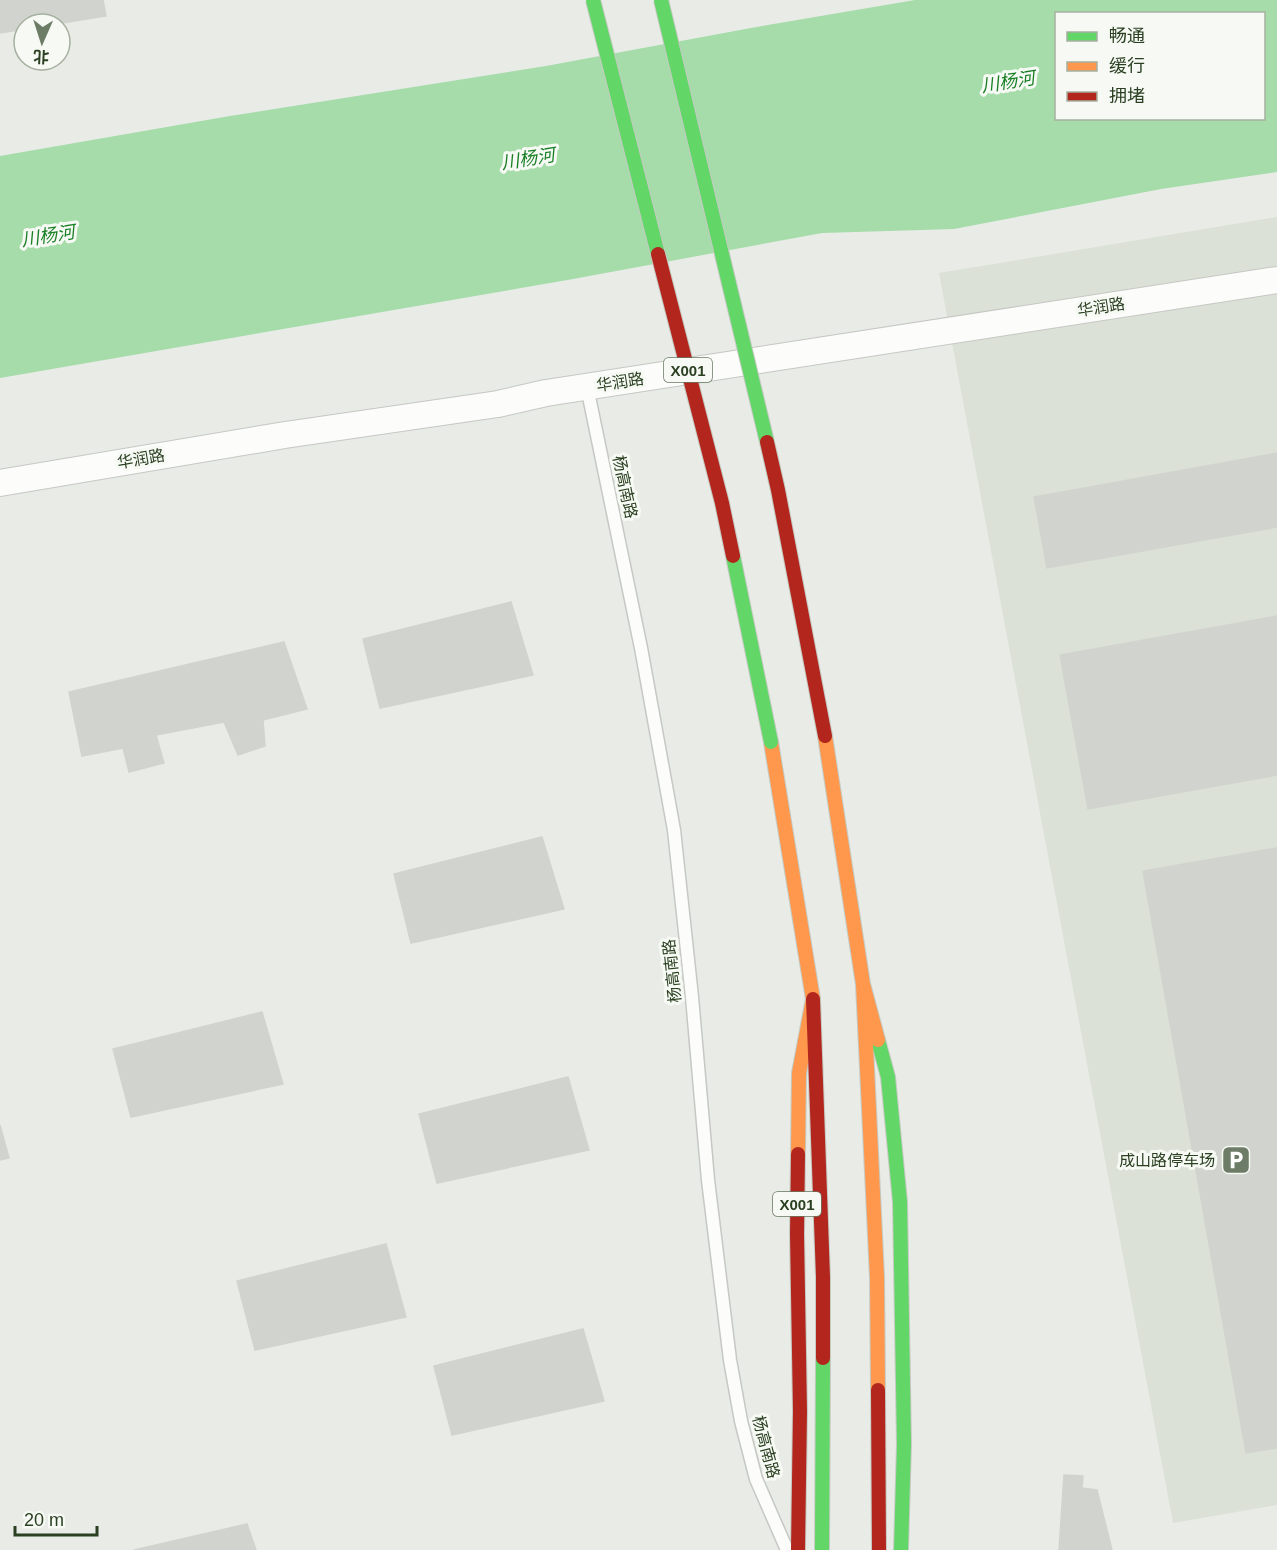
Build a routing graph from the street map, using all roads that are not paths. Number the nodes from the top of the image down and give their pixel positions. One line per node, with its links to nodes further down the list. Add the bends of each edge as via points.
1 (593, 0): 7 (main road, 杨高南路 / X001, bridge, via 722,503 771,742)
2 (661, 0): 6 (main road, bridge, via 778,490 825,736)
3 (1277, 280): 4 (street, 华润路)
4 (587, 387): 5 (street, 华润路); 8 (lane, 杨高南路, via 674,830 730,1360 756,1479)
5 (0, 483)
6 (863, 984): 11 (main road, via 877,1277); 12 (main road, via 888,1077 900,1202 904,1444)
7 (813, 999): 9 (main road, 杨高南路 / X001, via 799,1073); 10 (main road, 杨高南路 / X001, via 823,1277)
8 (787, 1550)
9 (798, 1550)
10 (822, 1550)
11 (879, 1550)
12 (901, 1550)

